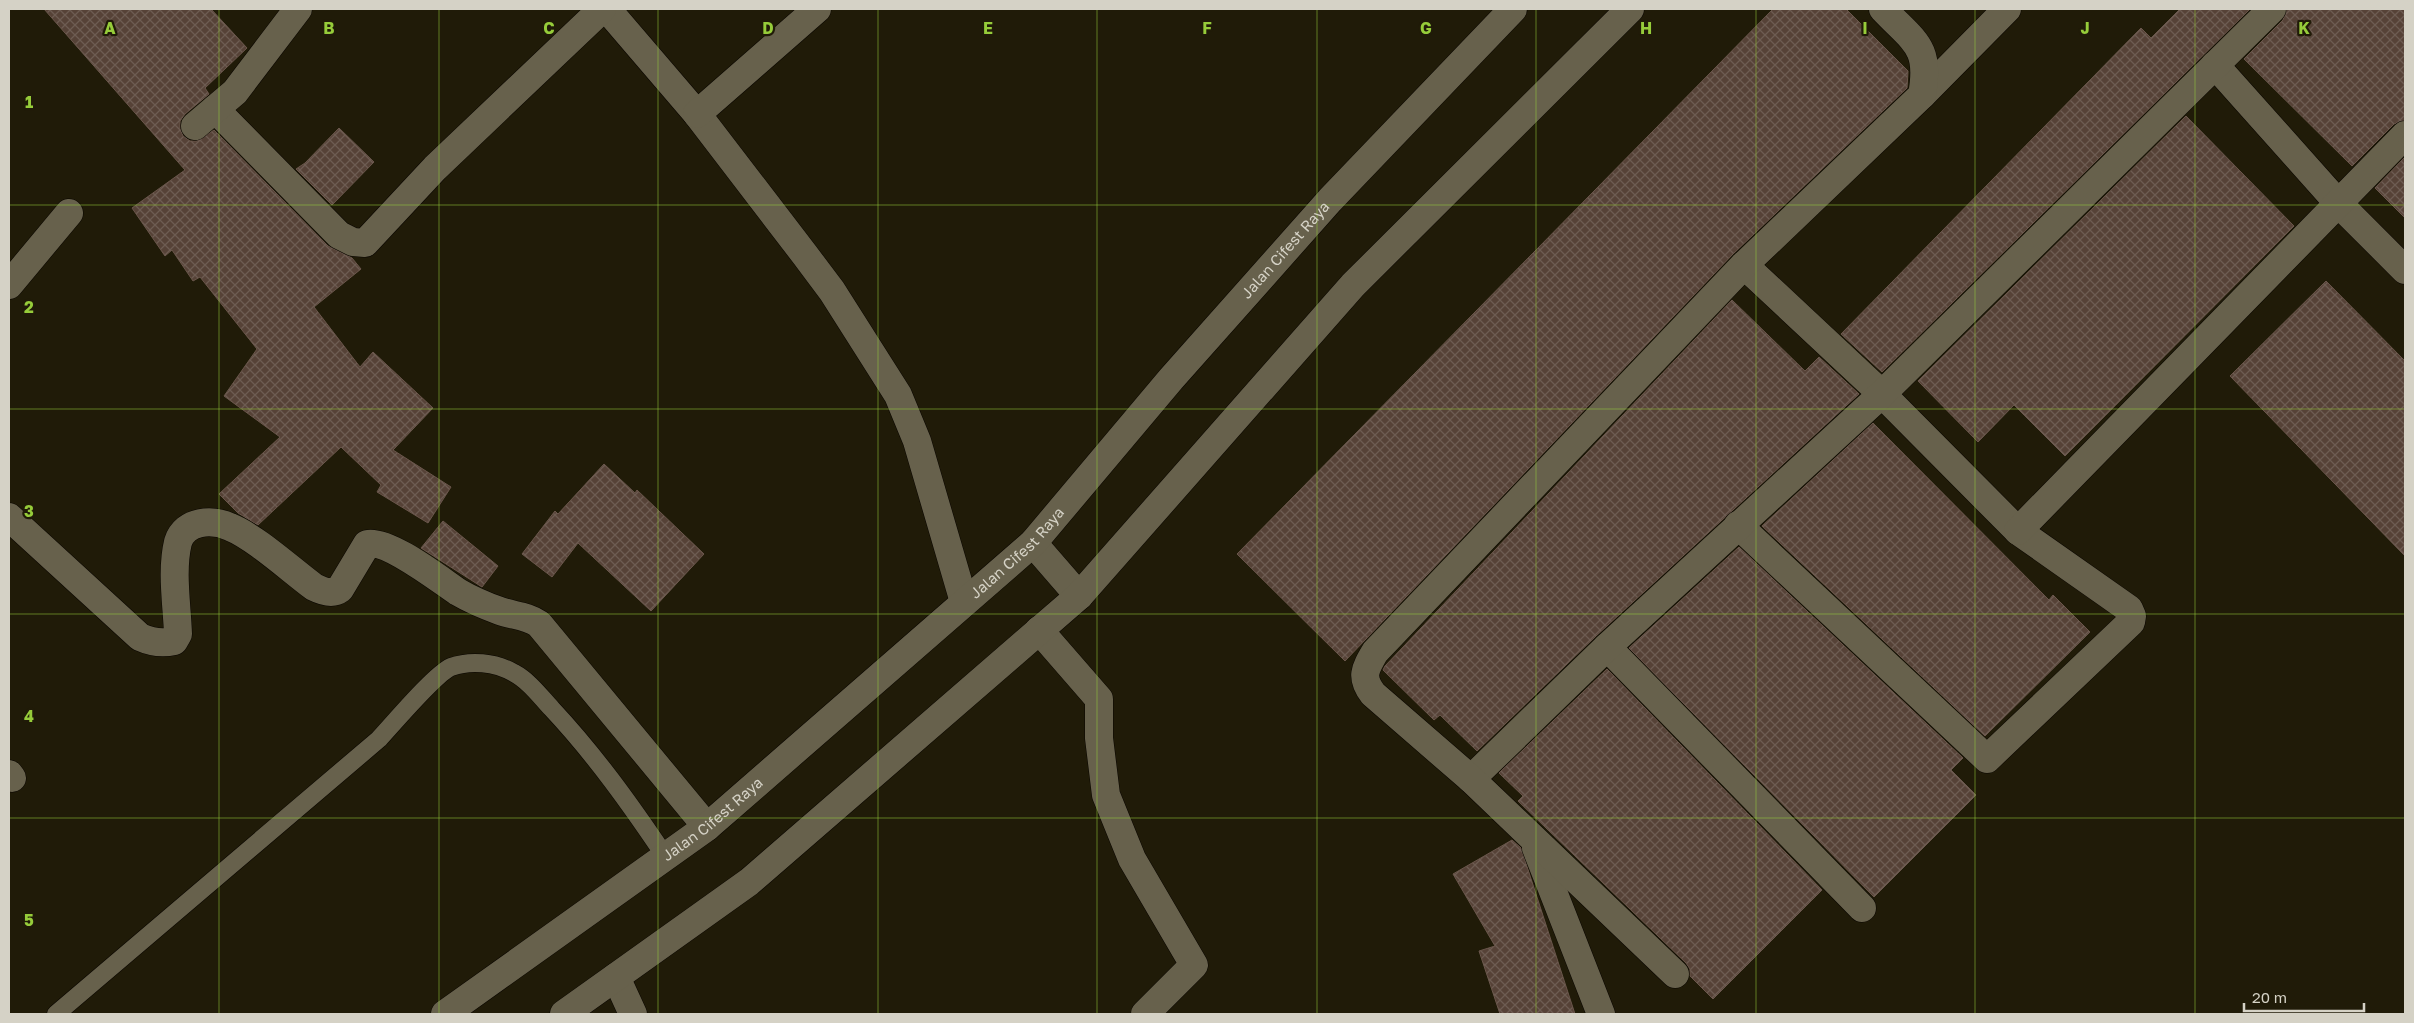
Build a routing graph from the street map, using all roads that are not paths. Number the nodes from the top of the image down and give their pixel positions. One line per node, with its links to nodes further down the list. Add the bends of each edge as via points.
1 (298, 9): 12 (street, via 235,92)
2 (602, 9): 12 (street, via 435,168 366,243 353,242 339,235)
3 (606, 9): 13 (street)
4 (817, 9): 13 (street)
5 (1513, 9): 25 (street, Jalan Cifest Raya, via 1330,200 1171,379)
6 (1630, 9): 26 (street, via 1353,285)
7 (1883, 9): 11 (street, via 1922,50 1926,72)
8 (2007, 9): 11 (street)
9 (2272, 9): 10 (street)
10 (2214, 65): 16 (street); 21 (street)
11 (1922, 95): 18 (street)
12 (215, 108): 14 (street)
13 (697, 114): 27 (street, via 832,291 898,395 917,441)
14 (195, 126)
15 (2405, 135): 16 (street)
16 (2339, 204): 19 (street); 24 (street)
17 (69, 213): 20 (street)
18 (1744, 265): 21 (street); 30 (street, via 1368,663 1366,684 1374,694)
19 (2405, 270)
20 (9, 285)
21 (1882, 394): 23 (street); 24 (street)
22 (9, 516): 31 (street, via 140,637 166,643 174,641 178,634 175,562 179,540 193,525 210,522 230,527 323,591 340,590 367,544 374,543 389,549 422,566 459,592 501,611 530,617 539,624)
23 (1738, 525): 24 (street, via 1988,759 2131,622 2132,616 2129,609); 29 (street)
24 (2018, 532)
25 (1033, 543): 26 (street); 27 (street, Jalan Cifest Raya)
26 (1079, 596): 28 (street)
27 (964, 602): 31 (street, Jalan Cifest Raya)
28 (1039, 630): 36 (street, via 749,882); 41 (street, via 1099,699 1099,738 1106,795 1132,859 1194,965)
29 (1607, 647): 30 (street); 34 (street)
30 (1471, 779): 32 (street)
31 (707, 827): 33 (street, Jalan Cifest Raya)
32 (1534, 840): 35 (street); 42 (street)
33 (665, 856): 37 (lane, via 617,784 526,682 500,667 465,663 448,668 379,740); 38 (street, Jalan Cifest Raya)
34 (1862, 908)
35 (1675, 974)
36 (616, 977): 39 (street); 40 (street)
37 (56, 1014)
38 (445, 1014)
39 (564, 1014)
40 (633, 1014)
41 (1145, 1014)
42 (1601, 1014)

